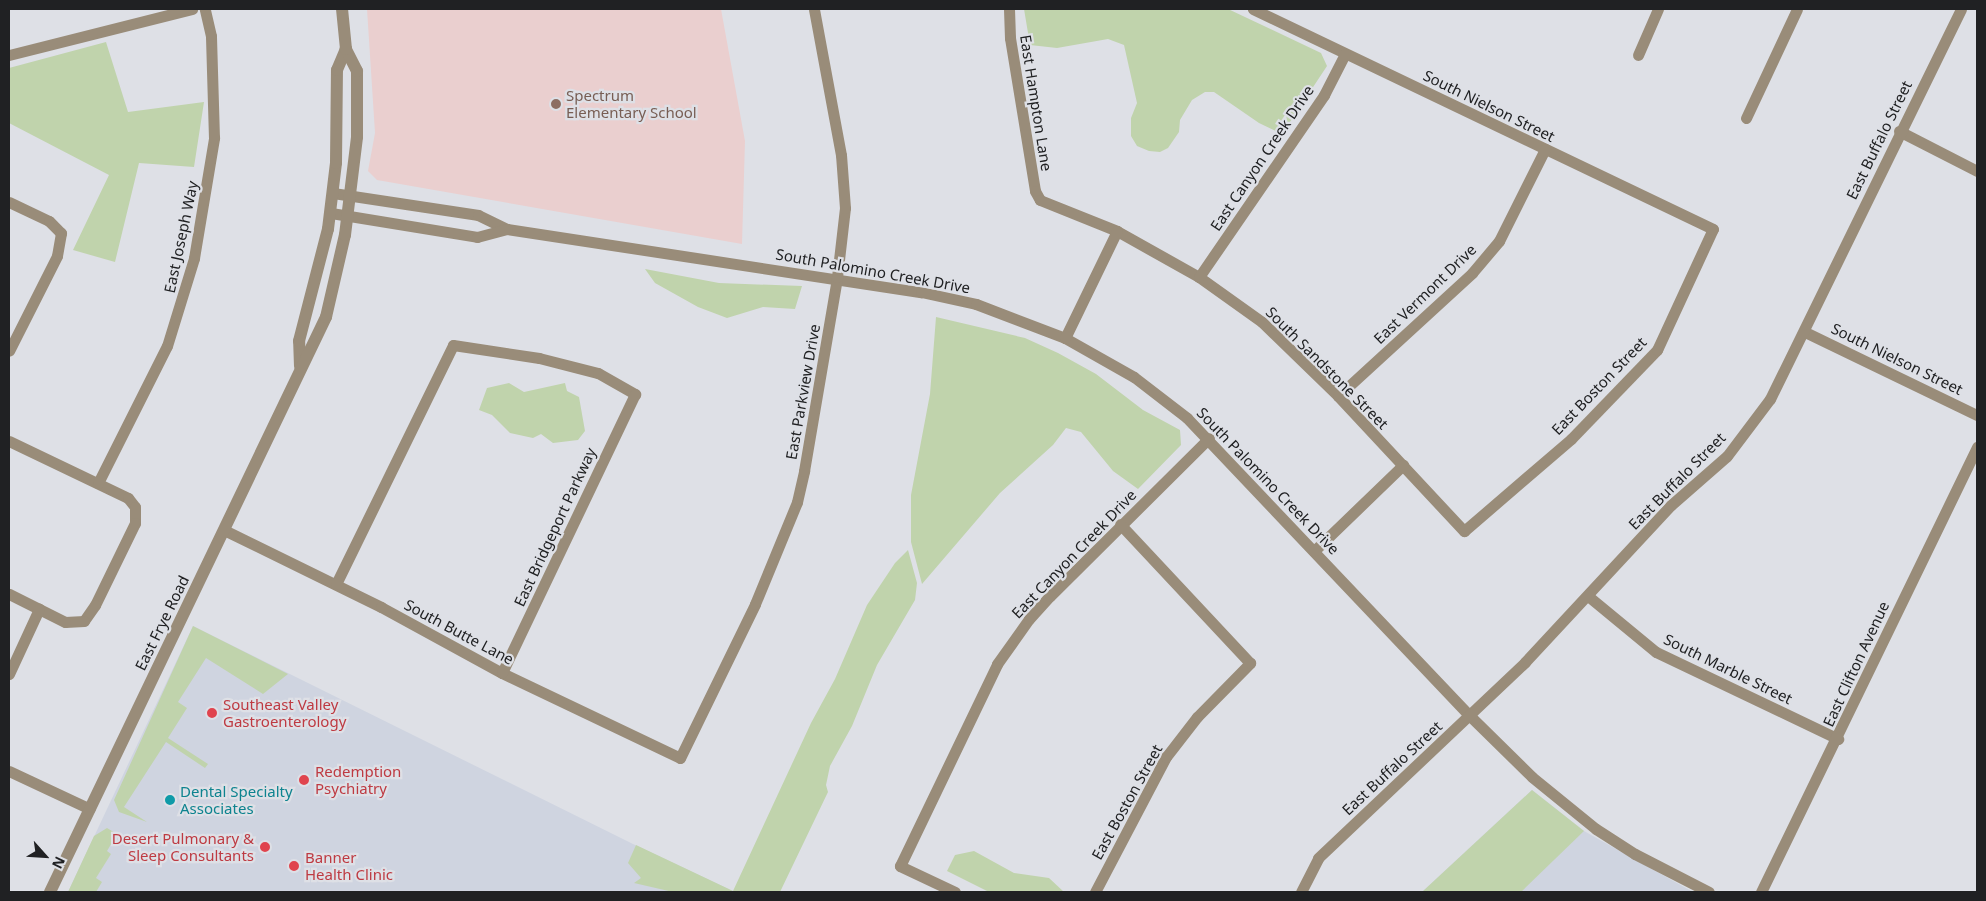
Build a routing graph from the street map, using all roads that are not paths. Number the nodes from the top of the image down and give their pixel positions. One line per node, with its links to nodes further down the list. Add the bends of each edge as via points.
1 (192, 9): 12 (street)
2 (205, 9): 37 (street, East Joseph Way, via 212,45 214,138 194,258 167,346)
3 (342, 9): 10 (street)
4 (814, 9): 25 (street, East Parkview Drive, via 841,156 845,208)
5 (1009, 9): 18 (street, East Hampton Lane, via 1010,38 1034,191)
6 (1253, 9): 11 (street, South Nielson Street)
7 (1658, 9): 13 (street)
8 (1797, 9): 14 (street)
9 (1961, 9): 15 (street, East Buffalo Street)
10 (346, 49): 20 (street, East Frye Road, via 338,70 339,107); 21 (street, East Frye Road, via 357,71 357,137)
11 (1346, 54): 16 (street, South Nielson Street); 26 (street, East Canyon Creek Drive, via 1324,95)
12 (9, 55)
13 (1638, 55)
14 (1746, 118)
15 (1899, 131): 17 (street); 27 (street, East Buffalo Street)
16 (1545, 149): 23 (street, South Nielson Street); 31 (street, East Vermont Drive, via 1500,241 1472,273)
17 (1977, 171)
18 (1040, 200): 24 (street, South Sandstone Street)
19 (9, 202): 29 (street, via 49,221 60,233 57,256)
20 (332, 203): 21 (street, South Palomino Creek Drive); 21 (street, South Palomino Creek Drive); 30 (street, East Frye Road, via 299,342)
21 (350, 206): 22 (street, South Palomino Creek Drive, via 478,215); 22 (street, South Palomino Creek Drive, via 477,237); 30 (street, East Frye Road, via 326,317 316,344)
22 (507, 229): 25 (street, South Palomino Creek Drive)
23 (1713, 229): 40 (street, East Boston Street, via 1657,350 1571,439)
24 (1117, 231): 26 (street, South Sandstone Street); 28 (street)
25 (838, 277): 28 (street, South Palomino Creek Drive, via 976,304); 50 (street, East Parkview Drive, via 797,502 755,604)
26 (1199, 277): 31 (street, South Sandstone Street, via 1262,322)
27 (1805, 332): 32 (street, South Nielson Street); 44 (street, East Buffalo Street, via 1770,399 1726,456 1671,506)
28 (1065, 338): 33 (street, South Palomino Creek Drive, via 1134,377)
29 (9, 351)
30 (300, 366): 39 (street, East Frye Road)
31 (1338, 396): 36 (street, South Sandstone Street)
32 (1977, 415)
33 (1209, 438): 38 (street, East Canyon Creek Drive); 41 (street, South Palomino Creek Drive)
34 (9, 441): 37 (street)
35 (1977, 447): 49 (street, East Clifton Avenue)
36 (1402, 465): 40 (street, South Sandstone Street); 41 (street)
37 (98, 483): 45 (street, via 128,498 135,507 135,523 84,621 66,622)
38 (1120, 524): 54 (street, East Canyon Creek Drive, via 1029,619 997,664 900,866); 55 (street, East Boston Street, via 1250,663 1197,717 1166,757)
39 (224, 530): 42 (street, South Butte Lane); 52 (street, East Frye Road)
40 (1464, 531)
41 (1314, 550): 48 (street, South Palomino Creek Drive)
42 (336, 584): 46 (street, South Butte Lane); 46 (street, East Bridgeport Parkway, via 453,344 539,358 598,373 635,394)
43 (9, 594): 45 (street)
44 (1588, 596): 48 (street, East Buffalo Street); 49 (street, South Marble Street, via 1656,652)
45 (39, 609): 47 (street)
46 (502, 673): 50 (street, South Butte Lane)
47 (9, 674)
48 (1469, 715): 56 (street, East Buffalo Street, via 1318,858); 57 (street, South Palomino Creek Drive, via 1532,777 1596,829 1635,854)
49 (1838, 739): 58 (street, East Clifton Avenue)
50 (680, 758)
51 (9, 771): 52 (street)
52 (90, 809): 53 (street, East Frye Road)
53 (50, 892)
54 (955, 892)
55 (1095, 892)
56 (1301, 892)
57 (1709, 892)
58 (1761, 892)

